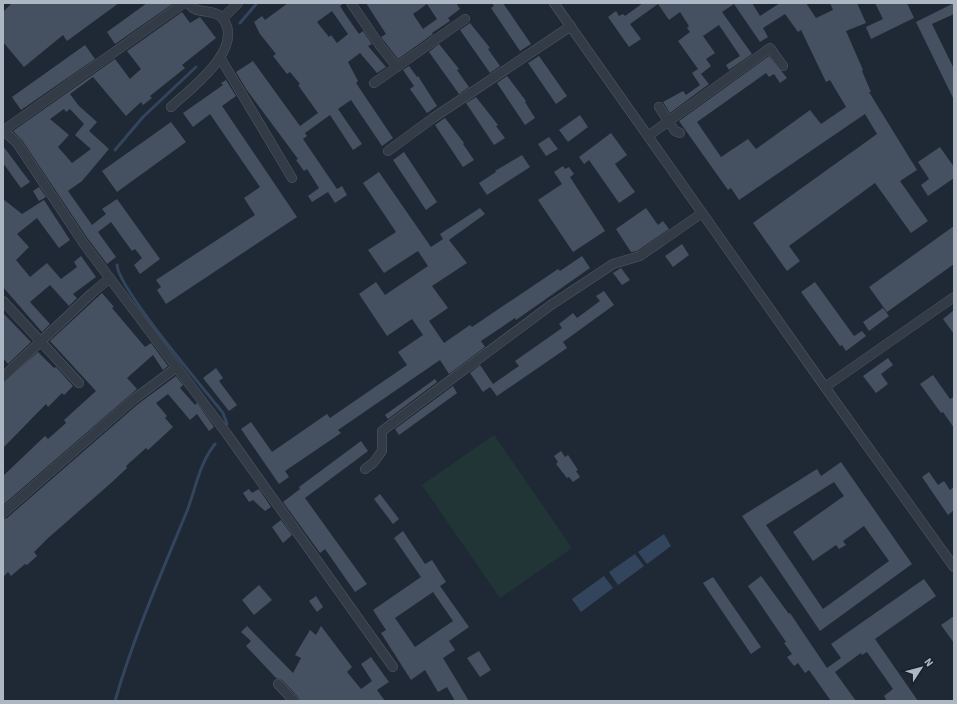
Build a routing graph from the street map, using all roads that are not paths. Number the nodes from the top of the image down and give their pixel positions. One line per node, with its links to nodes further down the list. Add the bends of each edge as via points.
1 (184, 3): 16 (street)
2 (188, 3): 6 (street, via 194,9)
3 (238, 3): 6 (street)
4 (351, 3): 11 (street)
5 (554, 3): 8 (street)
6 (223, 18): 9 (street, via 228,30 226,47)
7 (465, 19): 11 (street)
8 (571, 26): 18 (street); 19 (street)
9 (221, 59): 13 (street); 20 (street)
10 (783, 66): 15 (street, via 771,47)
11 (397, 67): 12 (street)
12 (374, 83)
13 (171, 107)
14 (659, 107): 15 (street)
15 (668, 121): 17 (street); 18 (street)
16 (3, 130): 22 (street, via 17,143 84,244)
17 (680, 133)
18 (648, 136): 21 (street)
19 (388, 151)
20 (292, 178)
21 (702, 213): 29 (street); 30 (street, via 640,256 613,264 551,305 382,431 382,451 373,463)
22 (110, 278): 25 (street); 26 (street)
23 (954, 297): 29 (street)
24 (3, 301): 25 (street)
25 (41, 341): 27 (street); 28 (street)
26 (177, 367): 31 (street, via 134,399); 33 (street)
27 (3, 377)
28 (80, 383)
29 (825, 388): 32 (street)
30 (364, 469)
31 (3, 512)
32 (954, 567)
33 (393, 667)
34 (278, 684): 35 (street)
35 (294, 701)

